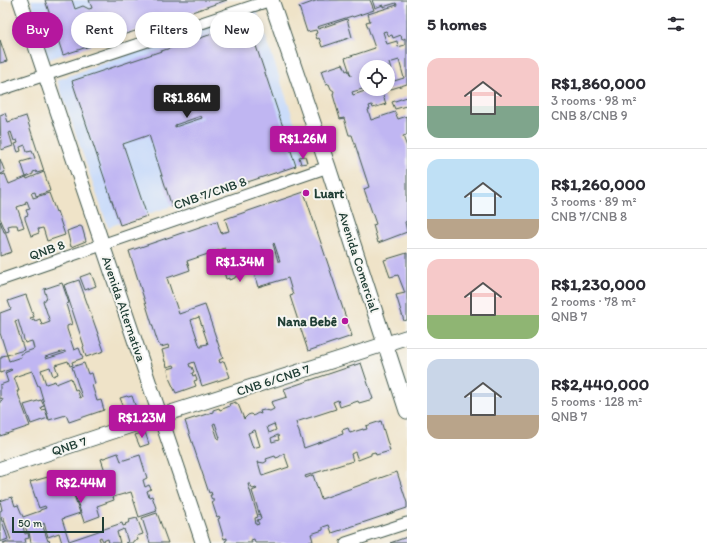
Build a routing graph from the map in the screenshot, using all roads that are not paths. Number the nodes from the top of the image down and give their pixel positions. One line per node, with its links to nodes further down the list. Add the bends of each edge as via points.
1 (20, 0): 3 (street, Avenida Alternativa)
2 (271, 0): 3 (street); 5 (main road, Avenida Comercial)
3 (44, 76): 4 (street); 6 (street, Avenida Alternativa)
4 (0, 90)
5 (328, 167): 6 (street, CNB 7/CNB 8); 9 (main road, Avenida Comercial)
6 (102, 246): 7 (street, QNB 8); 11 (street, Avenida Alternativa)
7 (0, 280)
8 (407, 337): 9 (street, CNB 6/CNB 7)
9 (385, 344): 10 (main road, Avenida Comercial); 11 (street, CNB 6/CNB 7)
10 (407, 411)
11 (160, 416): 12 (street, QNB 7); 14 (street, Avenida Alternativa)
12 (0, 469)
13 (407, 523): 15 (street)
14 (202, 543)
15 (346, 543)

